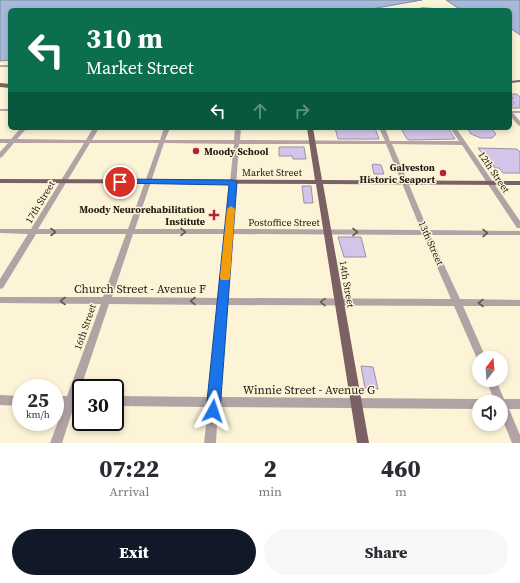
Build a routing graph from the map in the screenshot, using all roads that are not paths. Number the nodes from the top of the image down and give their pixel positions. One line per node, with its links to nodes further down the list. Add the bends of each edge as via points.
1 (512, 114): 2 (street)
2 (520, 124)
3 (22, 130): 11 (street)
4 (95, 130): 12 (street, 17th Street)
5 (166, 130): 13 (street, 16th Street)
6 (238, 130): 14 (street)
7 (310, 130): 15 (main road, 14th Street)
8 (383, 130): 16 (street, 13th Street)
9 (453, 130): 17 (street, 12th Street)
10 (0, 142): 11 (street)
11 (13, 142): 12 (street); 18 (street)
12 (87, 142): 13 (street); 20 (street, 17th Street)
13 (162, 142): 14 (street); 21 (street, 16th Street)
14 (237, 142): 15 (street); 22 (street)
15 (312, 142): 16 (street); 23 (main road, 14th Street)
16 (388, 142): 17 (street); 24 (street, 13th Street)
17 (463, 143): 25 (street, 12th Street)
18 (0, 156)
19 (0, 180): 20 (main road, Market Street)
20 (64, 182): 21 (main road, Market Street); 30 (street, 17th Street)
21 (148, 182): 22 (main road, Market Street); 29 (street, 16th Street)
22 (233, 182): 23 (main road, Market Street); 31 (street)
23 (319, 182): 24 (main road, Market Street); 32 (main road, 14th Street)
24 (406, 182): 25 (main road, Market Street); 33 (street, 13th Street)
25 (490, 183): 26 (main road, Market Street); 27 (street, 12th Street)
26 (520, 183)
27 (520, 226)
28 (0, 231): 30 (street, Postoffice Street)
29 (131, 231): 30 (street, Postoffice Street, one-way to 29); 31 (street, Postoffice Street, one-way to 31); 38 (street, 16th Street)
30 (33, 232): 35 (street, 17th Street)
31 (229, 232): 32 (street, Postoffice Street); 37 (street)
32 (328, 232): 33 (street, Postoffice Street, one-way to 33); 39 (main road, 14th Street)
33 (425, 232): 34 (street, Postoffice Street, one-way to 34); 40 (street, 13th Street)
34 (520, 233)
35 (0, 286)
36 (0, 300): 38 (street, Church Street - Avenue F, one-way to 36)
37 (223, 300): 38 (street, Church Street - Avenue F, one-way to 38); 39 (street, Church Street - Avenue F, one-way to 37); 47 (street)
38 (106, 301): 43 (street, 16th Street)
39 (339, 302): 40 (street, Church Street - Avenue F); 48 (main road, 14th Street)
40 (458, 303): 41 (street, Church Street - Avenue F, one-way to 40); 42 (street, 13th Street)
41 (520, 303)
42 (478, 351)
43 (83, 379)
44 (0, 400): 45 (street)
45 (12, 400)
46 (124, 401): 47 (street, Winnie Street - Avenue G)
47 (214, 402): 48 (street, Winnie Street - Avenue G); 55 (street)
48 (356, 403): 49 (street, Winnie Street - Avenue G); 56 (main road, 14th Street)
49 (472, 404)
50 (508, 404): 51 (street)
51 (520, 404)
52 (72, 409): 54 (street, 16th Street)
53 (508, 420): 57 (street)
54 (56, 443)
55 (210, 443)
56 (363, 443)
57 (518, 443)

